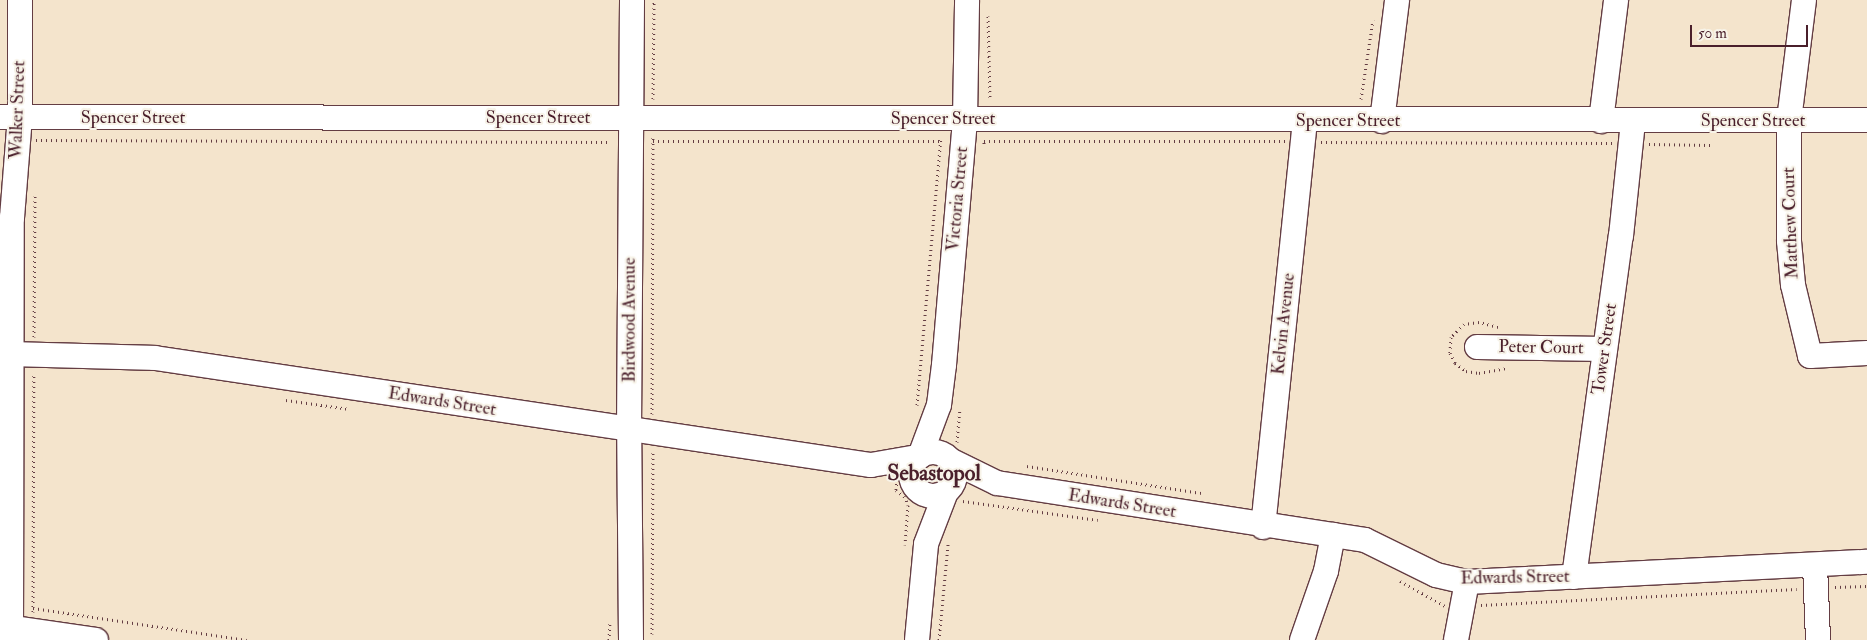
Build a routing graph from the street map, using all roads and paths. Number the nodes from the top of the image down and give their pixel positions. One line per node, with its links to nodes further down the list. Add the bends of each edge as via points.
1 (20, 0): 12 (street, Walker Street)
2 (632, 0): 19 (street, Birdwood Avenue)
3 (654, 0): 19 (path)
4 (967, 0): 13 (street, Victoria Street)
5 (1397, 0): 16 (street)
6 (1616, 0): 17 (street)
7 (1804, 0): 14 (street)
8 (988, 10): 10 (path)
9 (1373, 18): 11 (path)
10 (988, 98)
11 (1363, 99)
12 (10, 117): 19 (street, Spencer Street); 31 (street, Walker Street, via 12,218)
13 (965, 119): 19 (street, Spencer Street); 20 (street, Spencer Street); 32 (street, Victoria Street)
14 (1789, 120): 15 (street, Spencer Street); 18 (street, Spencer Street); 30 (street, Matthew Court, via 1790,257 1795,295 1810,356)
15 (1867, 120)
16 (1382, 121): 17 (street, Spencer Street); 20 (street, Spencer Street)
17 (1601, 121): 18 (street, Spencer Street)
18 (1633, 121): 29 (street, Tower Street)
19 (646, 126): 35 (path, via 941,141); 36 (street, Birdwood Avenue); 37 (path)
20 (1304, 131): 22 (path); 23 (path); 47 (street, Kelvin Avenue)
21 (610, 140): 26 (path, via 35,140)
22 (984, 141)
23 (1615, 143)
24 (1649, 143): 25 (path)
25 (1710, 144)
26 (35, 150)
27 (35, 189): 31 (path)
28 (1477, 347): 29 (street, Peter Court)
29 (1605, 349): 53 (street, Tower Street)
30 (1867, 353)
31 (23, 354): 36 (street, Edwards Street, via 155,358); 57 (street, Walker Street); 59 (path, via 33,608)
32 (940, 396): 38 (street, Victoria Street); 39 (street, Victoria Street)
33 (286, 400): 34 (path)
34 (349, 409)
35 (916, 416)
36 (629, 431): 37 (street, Edwards Street); 60 (street, Birdwood Avenue)
37 (652, 434): 40 (street, Edwards Street); 61 (path)
38 (954, 453): 39 (street, via 936,452); 43 (street, Edwards Street); 45 (street, via 955,476)
39 (919, 457): 40 (street, Edwards Street); 42 (street)
40 (871, 465): 42 (street, Edwards Street)
41 (1022, 465): 44 (path)
42 (909, 482): 45 (street, via 929,496); 50 (street, via 923,523); 50 (path, via 896,490 904,496 908,506)
43 (997, 484): 45 (street, Edwards Street); 47 (street, Edwards Street)
44 (1206, 494)
45 (950, 495): 46 (path, via 966,501); 50 (street)
46 (1107, 522)
47 (1263, 527): 48 (street, Edwards Street)
48 (1333, 535): 56 (street, Edwards Street, via 1365,540); 64 (street, via 1326,571)
49 (948, 541): 63 (path)
50 (915, 550): 62 (street)
51 (1867, 562): 52 (street, Edwards Street)
52 (1815, 564): 53 (street, Edwards Street); 66 (street)
53 (1574, 577): 56 (street, Edwards Street)
54 (1395, 578): 56 (path, via 1444,606)
55 (1805, 588): 56 (path)
56 (1465, 593): 65 (street)
57 (7, 631): 58 (street)
58 (96, 640)
59 (247, 640)
60 (632, 640)
61 (652, 640)
62 (916, 640)
63 (939, 640)
64 (1302, 640)
65 (1456, 640)
66 (1818, 640)

